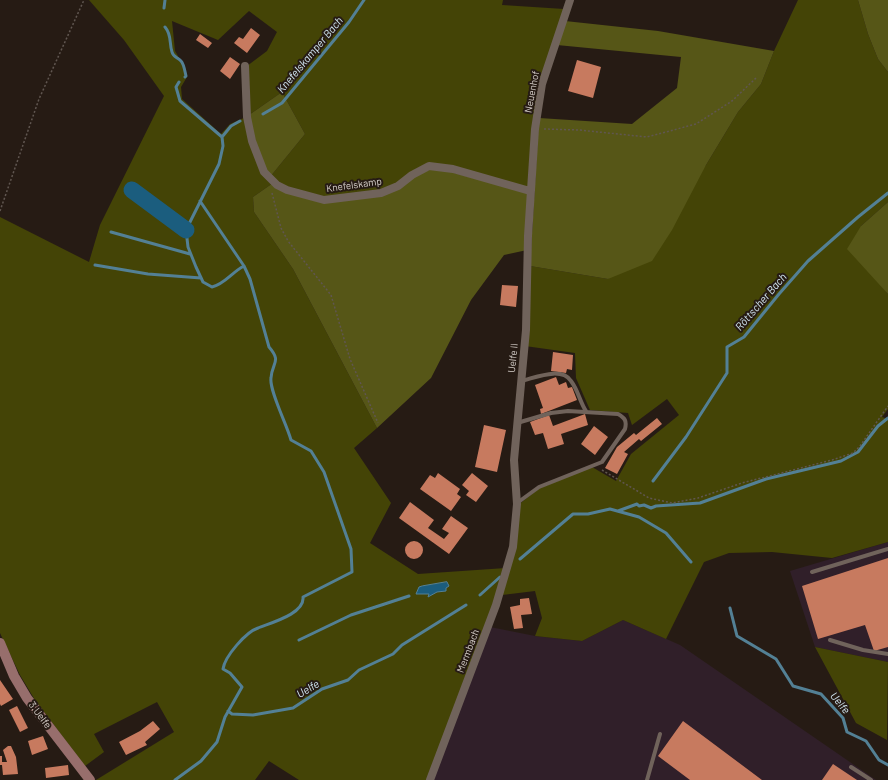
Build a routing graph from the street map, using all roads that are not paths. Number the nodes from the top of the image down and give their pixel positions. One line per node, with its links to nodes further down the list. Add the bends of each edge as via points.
1 (570, 0): 3 (street, Neuenhof, via 542,84)
2 (245, 66): 3 (street, Knefelskamp, via 247,117 261,168 272,181 287,190 324,200 390,190 429,166 453,169)
3 (530, 191): 4 (street, Uelfe II, via 527,306)
4 (520, 381): 5 (lane, via 552,374 567,376); 6 (street, Uelfe II)
5 (586, 411): 6 (lane, via 551,412); 7 (lane, via 618,414 624,418 625,429 605,458 538,487)
6 (517, 424): 7 (street, Uelfe II, via 514,472)
7 (517, 504): 8 (street, Uelfe II)
8 (516, 527): 17 (street, Mermbach, via 504,584)
9 (888, 549): 10 (lane)
10 (812, 572)
11 (830, 640): 13 (lane)
12 (0, 643): 16 (street, 3.Uelfe, via 14,676 28,698)
13 (888, 654)
14 (660, 734): 18 (lane)
15 (851, 767): 19 (lane)
16 (90, 780)
17 (430, 780)
18 (647, 780)
19 (872, 780)

